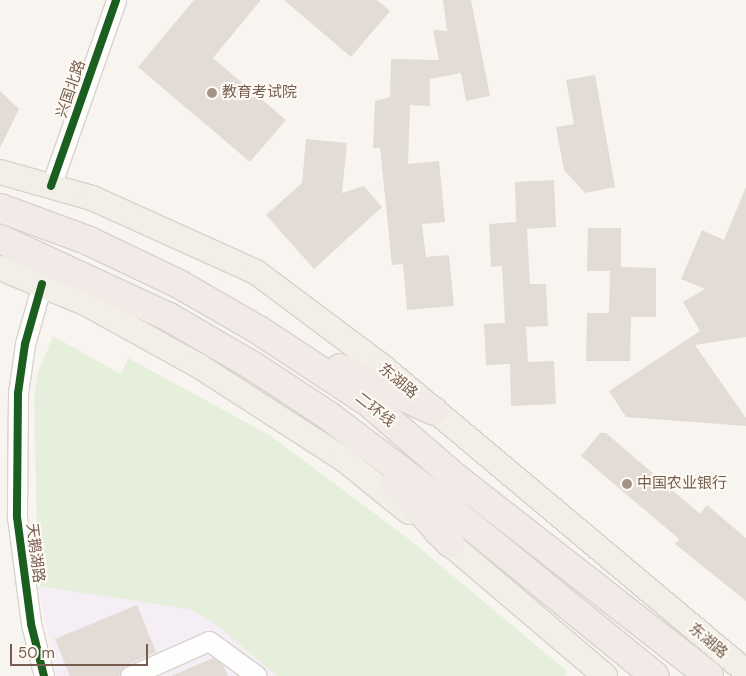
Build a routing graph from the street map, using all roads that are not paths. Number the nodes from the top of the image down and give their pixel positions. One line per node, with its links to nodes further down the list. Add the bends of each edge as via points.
1 (116, 0): 3 (street, 兴国北路)
2 (0, 172): 3 (main road, 东湖路)
3 (51, 186): 10 (main road, 东湖路, via 92,198 256,272 319,317)
4 (0, 208): 8 (highway, 二环线, via 89,242 179,284)
5 (0, 239): 9 (highway, via 169,317)
6 (0, 268): 7 (main road)
7 (42, 284): 11 (main road, via 140,332 261,405 342,458); 14 (street, 天鹅湖路, via 21,367 16,508 20,554)
8 (258, 329): 10 (highway); 18 (highway, 二环线, via 368,402 456,478)
9 (253, 366): 11 (highway, via 369,456); 17 (highway, via 329,416 426,490)
10 (434, 411): 13 (main road, 东湖路)
11 (450, 544): 12 (main road)
12 (591, 671)
13 (746, 672)
14 (44, 676)
15 (130, 676): 16 (street, via 209,641)
16 (256, 676)
17 (655, 676)
18 (708, 676)

